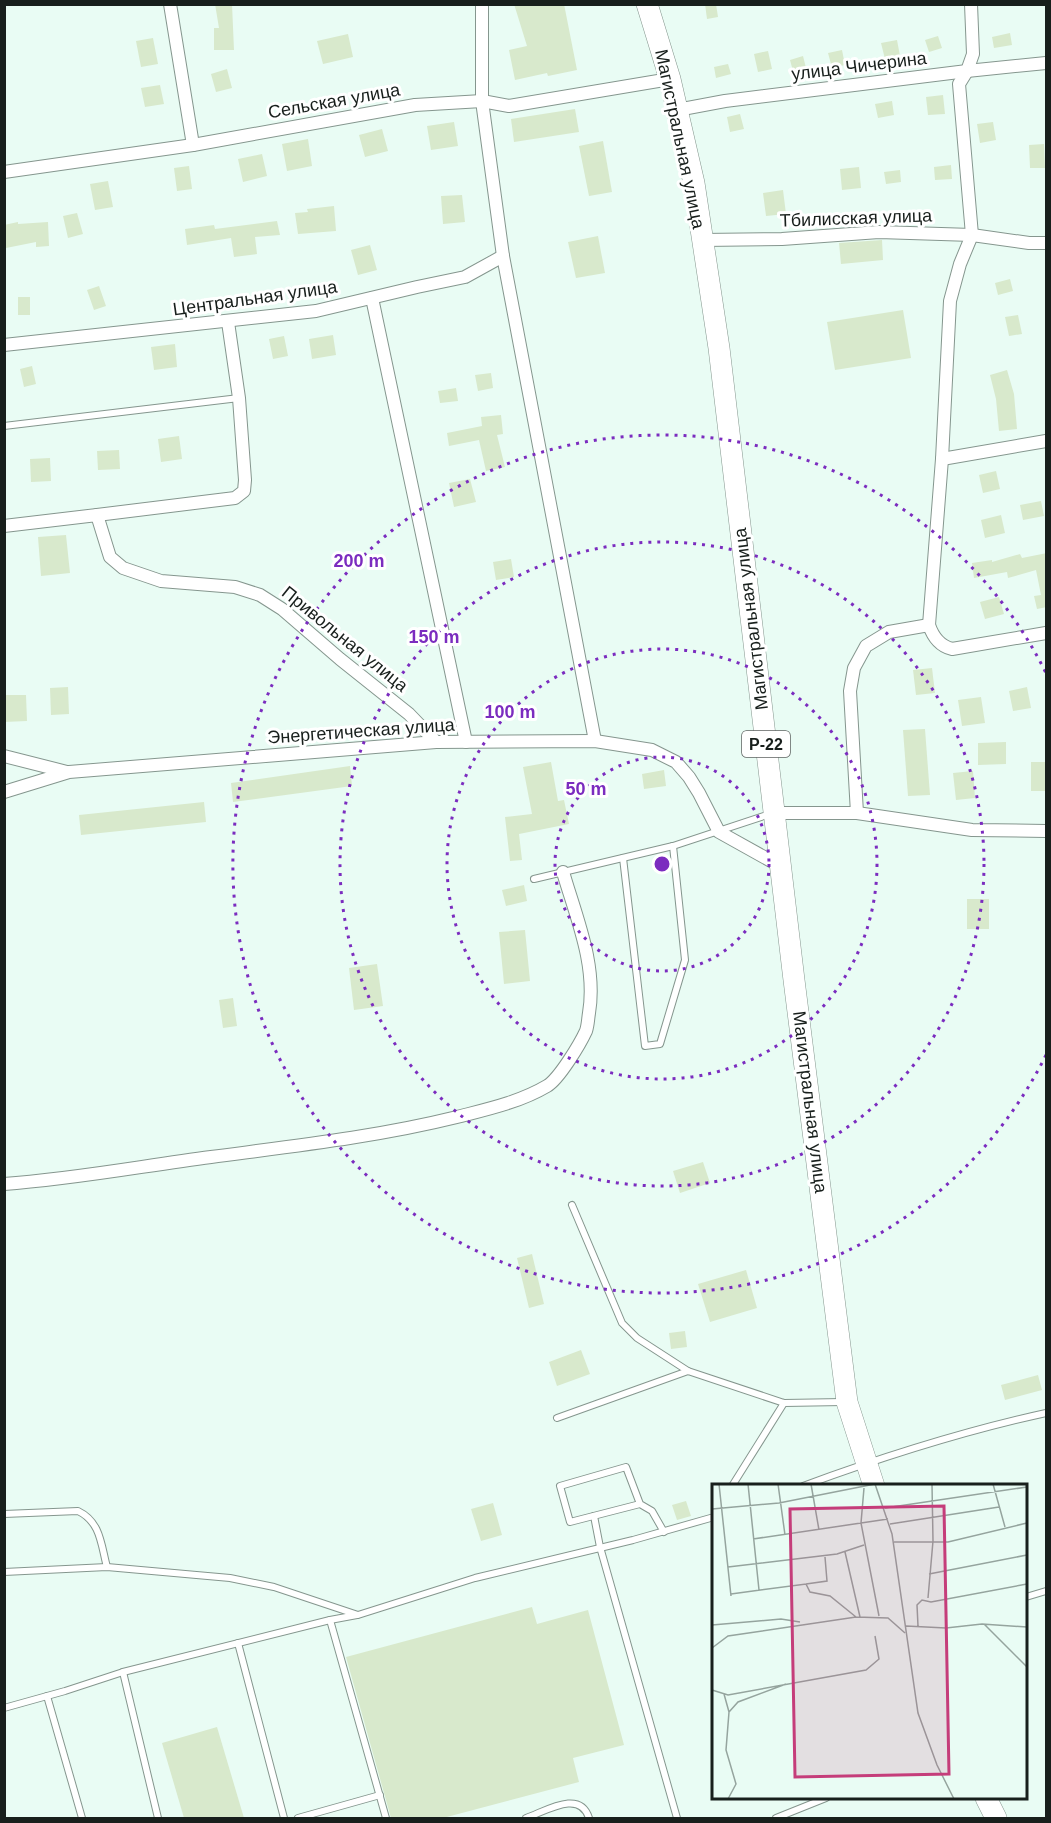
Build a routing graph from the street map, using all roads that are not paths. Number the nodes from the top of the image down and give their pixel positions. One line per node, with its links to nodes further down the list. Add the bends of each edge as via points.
1 (170, 4): 10 (street)
2 (482, 4): 8 (street)
3 (647, 4): 7 (highway, Магистральная улица / Р-22)
4 (971, 4): 6 (street, via 973,54)
5 (1047, 63): 6 (street, улица Чичерина)
6 (967, 71): 9 (street, улица Чичерина); 12 (street, via 959,84)
7 (670, 79): 8 (street, Сельская улица, via 509,106); 9 (highway, Магистральная улица / Р-22)
8 (482, 101): 10 (street, Сельская улица, via 415,105); 15 (street)
9 (677, 110): 13 (highway, Магистральная улица / Р-22)
10 (193, 145): 11 (street, Сельская улица)
11 (4, 172)
12 (972, 235): 13 (street, Тбилисская улица, via 879,232); 14 (street, Тбилисская улица); 22 (street, via 950,301)
13 (702, 240): 33 (highway, Магистральная улица / Р-22, via 719,348)
14 (1047, 243)
15 (503, 256): 16 (street, Центральная улица, via 465,277); 27 (street)
16 (372, 298): 17 (street, Центральная улица, via 316,311); 29 (street)
17 (228, 322): 18 (street, Центральная улица); 19 (street)
18 (4, 345)
19 (238, 398): 20 (lane); 23 (street, via 245,486 240,496)
20 (4, 426)
21 (1047, 441): 22 (street)
22 (942, 459): 25 (street)
23 (97, 515): 24 (street); 28 (street, Привольная улица, via 110,557 123,568 161,581 235,587 260,595 409,714)
24 (4, 526)
25 (929, 625): 26 (street, via 938,641 952,649); 34 (street, via 889,632 866,646 854,668 850,691)
26 (1047, 633)
27 (595, 741): 29 (street, Энергетическая улица); 36 (street, Энергетическая улица, via 652,750 676,762 699,793)
28 (436, 742): 29 (street, Энергетическая улица); 31 (street, Энергетическая улица)
29 (466, 742)
30 (4, 756): 31 (street)
31 (69, 772): 32 (street, Энергетическая улица)
32 (4, 792)
33 (774, 813): 34 (street); 36 (lane); 39 (highway, Магистральная улица / Р-22)
34 (857, 813): 35 (street, via 972,830)
35 (1047, 831)
36 (719, 832): 37 (lane); 39 (street)
37 (673, 846): 38 (lane); 38 (lane, via 686,960 660,1044 645,1046)
38 (623, 858): 40 (lane)
39 (780, 866): 45 (highway, Магистральная улица / Р-22)
40 (563, 872): 41 (lane); 42 (street, via 590,963 592,998 586,1030 550,1085 496,1107 393,1131 50,1181)
41 (534, 879)
42 (4, 1184)
43 (572, 1205): 44 (lane, via 622,1323 637,1338)
44 (688, 1371): 46 (lane); 48 (lane)
45 (847, 1402): 46 (lane); 49 (highway, Магистральная улица / Р-22)
46 (784, 1403): 50 (lane)
47 (1047, 1413): 49 (lane)
48 (557, 1418)
49 (866, 1463): 51 (lane); 52 (highway, Магистральная улица / Р-22)
50 (733, 1484)
51 (806, 1484)
52 (874, 1484)
53 (640, 1503): 55 (lane); 55 (lane, via 626,1467 560,1486 570,1522); 57 (lane, via 652,1511)
54 (4, 1514): 59 (lane, via 78,1511 88,1516 96,1526)
55 (594, 1516): 58 (lane)
56 (712, 1517): 57 (lane)
57 (664, 1532): 58 (lane)
58 (600, 1547): 63 (lane, via 475,1578); 79 (lane)
59 (107, 1567): 60 (lane); 63 (lane, via 230,1578 274,1587)
60 (4, 1572)
61 (1047, 1591): 62 (lane)
62 (1027, 1597)
63 (358, 1615): 64 (lane)
64 (330, 1620): 65 (lane); 69 (lane)
65 (238, 1643): 66 (lane); 74 (lane)
66 (123, 1672): 67 (lane); 73 (lane)
67 (47, 1696): 68 (lane); 72 (lane)
68 (4, 1708)
69 (380, 1795): 75 (lane); 76 (lane)
70 (821, 1799): 80 (lane)
71 (987, 1799): 81 (highway)
72 (82, 1818)
73 (158, 1818)
74 (284, 1818)
75 (298, 1818)
76 (386, 1818)
77 (526, 1818): 78 (lane, via 566,1803 579,1804)
78 (589, 1818)
79 (677, 1818)
80 (776, 1818)
81 (996, 1818)

